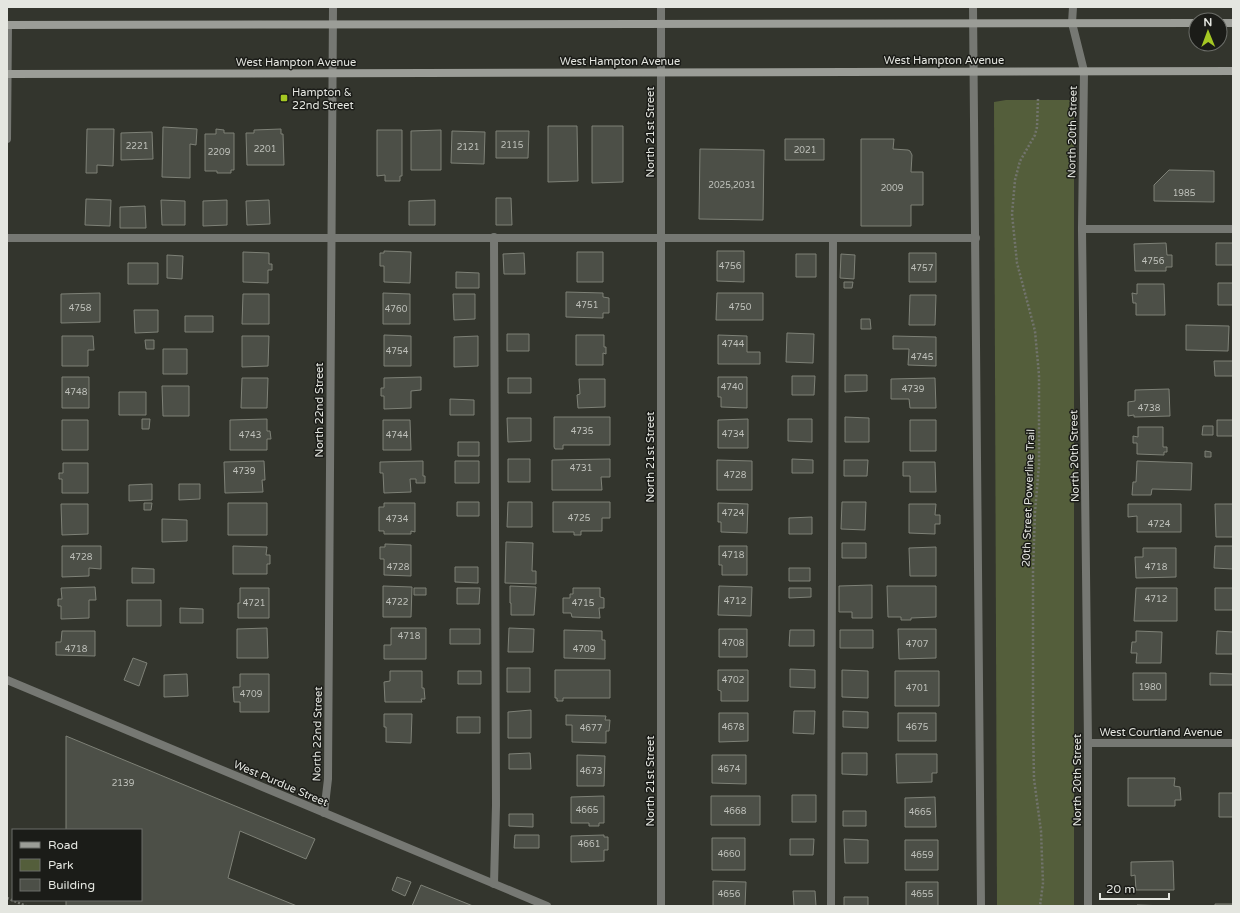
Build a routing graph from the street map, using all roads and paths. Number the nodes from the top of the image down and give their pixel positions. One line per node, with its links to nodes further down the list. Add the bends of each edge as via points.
1 (333, 7): 8 (street, North 22nd Street)
2 (661, 7): 9 (street, North 21st Street)
3 (974, 7): 5 (street)
4 (1073, 7): 6 (street, North 20th Street)
5 (974, 23): 6 (main road); 9 (main road); 11 (street)
6 (1072, 23): 7 (main road); 12 (street, North 20th Street)
7 (1188, 23)
8 (333, 24): 9 (main road); 10 (main road); 15 (street, North 22nd Street)
9 (661, 24): 14 (street, North 21st Street)
10 (7, 25): 16 (street)
11 (974, 71): 12 (main road, West Hampton Avenue); 14 (main road, West Hampton Avenue); 26 (street)
12 (1084, 71): 13 (main road, West Hampton Avenue); 20 (street, North 20th Street)
13 (1233, 71)
14 (661, 72): 15 (main road, West Hampton Avenue); 24 (street, North 21st Street)
15 (333, 73): 16 (main road, West Hampton Avenue); 21 (street, North 22nd Street)
16 (7, 74): 18 (street)
17 (1038, 99): 38 (path, 20th Street Powerline Trail, via 1037,127 1020,161 1015,180 1012,214 1017,263 1035,331 1039,375 1039,464 1033,571 1033,725 1034,779 1042,846 1043,883)
18 (7, 139)
19 (1233, 228): 20 (street)
20 (1082, 229): 29 (street, North 20th Street)
21 (332, 237): 22 (street); 23 (street); 30 (street, North 22nd Street, via 328,771)
22 (7, 238)
23 (494, 238): 24 (street); 31 (street)
24 (661, 238): 25 (street); 35 (street, North 21st Street)
25 (833, 238): 26 (street); 36 (street)
26 (976, 238): 37 (street)
27 (7, 680): 30 (street, West Purdue Street)
28 (1233, 743): 29 (street, West Courtland Avenue)
29 (1088, 744): 39 (street, North 20th Street)
30 (324, 813): 31 (street, West Purdue Street)
31 (494, 884): 34 (street, West Purdue Street)
32 (14, 901): 33 (path)
33 (26, 906)
34 (547, 906)
35 (662, 906)
36 (831, 906)
37 (981, 906)
38 (1040, 906)
39 (1088, 906)

